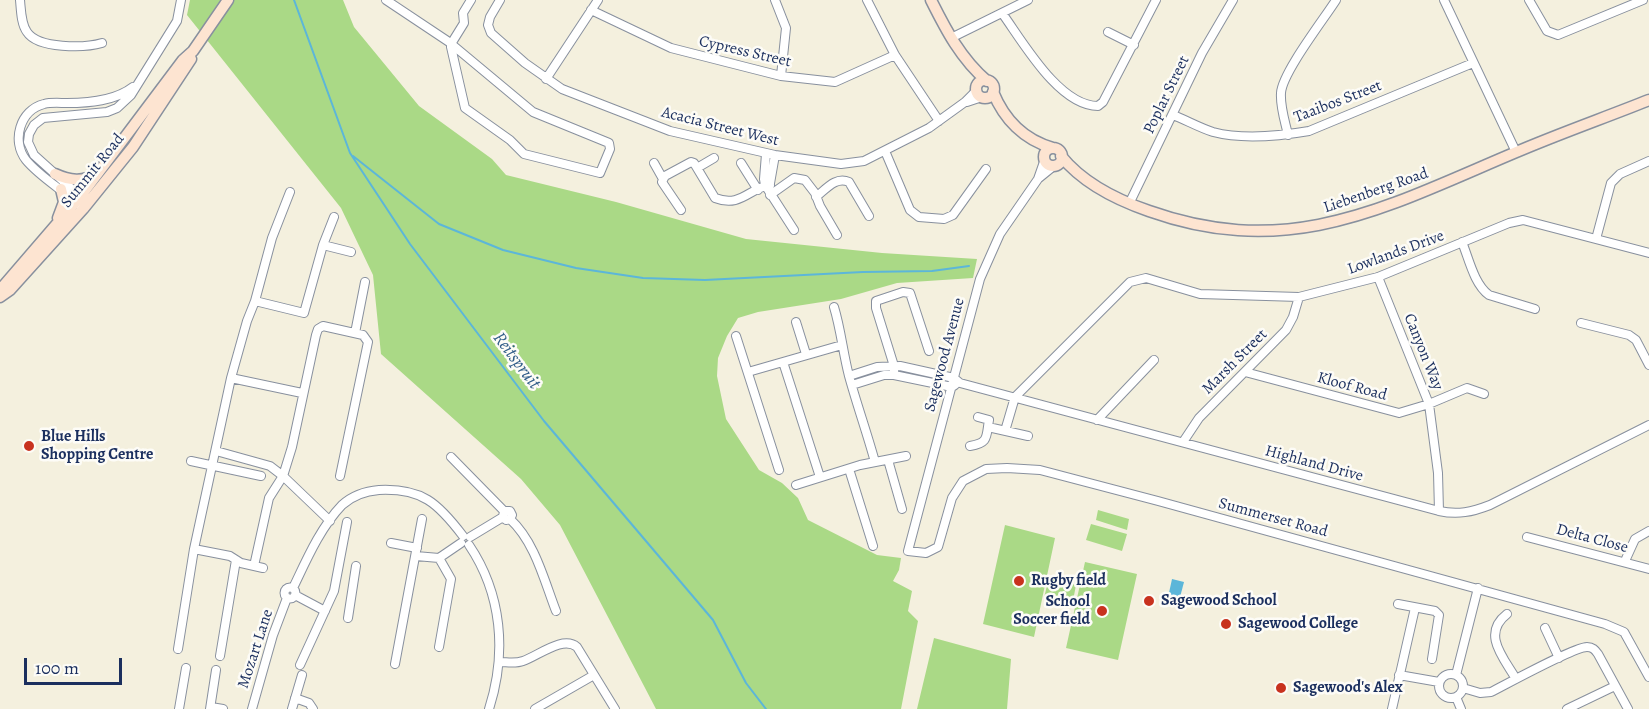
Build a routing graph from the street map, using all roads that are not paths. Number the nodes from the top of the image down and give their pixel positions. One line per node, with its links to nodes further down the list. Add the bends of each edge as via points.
1 (20, 0): 23 (street, via 25,30 33,38 67,47)
2 (181, 0): 32 (street, via 177,21)
3 (228, 0): 26 (street, Summit Road)
4 (386, 0): 18 (street)
5 (471, 0): 24 (street)
6 (500, 0): 31 (street, Acacia Street West, via 489,21 492,35)
7 (598, 0): 19 (street)
8 (775, 0): 30 (street, via 786,28)
9 (867, 0): 27 (street)
10 (931, 0): 22 (street, Liebenberg Road)
11 (1028, 0): 20 (street)
12 (1156, 0): 25 (street)
13 (1233, 0): 36 (street, Poplar Street)
14 (1336, 0): 39 (street, via 1282,86)
15 (1444, 0): 28 (street)
16 (1530, 0): 17 (street, via 1547,32 1558,35)
17 (1643, 0)
18 (400, 4): 24 (street)
19 (591, 10): 30 (street, Cypress Street, via 670,48); 31 (street)
20 (1002, 13): 22 (street); 25 (street, via 1052,80 1089,106 1103,102)
21 (1108, 32): 25 (street)
22 (951, 38): 29 (street, Liebenberg Road)
23 (102, 43)
24 (451, 44): 24 (street, via 537,114 609,143 602,171 595,173 524,154 470,114 462,102)
25 (1134, 45)
26 (193, 51): 55 (street, Summit Road); 63 (street, Summit Road, via 186,69 133,147)
27 (895, 55): 30 (street, Cypress Street, via 835,82); 38 (street)
28 (1473, 63): 39 (street, Taaibos Street); 42 (street)
29 (972, 69): 33 (street, Liebenberg Road); 33 (street, Liebenberg Road, via 992,84)
30 (781, 76)
31 (546, 79): 43 (street, Acacia Street West, via 670,131)
32 (136, 84): 35 (street, via 114,98); 37 (street, via 128,98 113,110)
33 (983, 93): 38 (street, Acacia Street West); 40 (street, Liebenberg Road)
34 (1649, 100): 42 (street, Liebenberg Road)
35 (69, 103): 37 (street); 59 (street, via 38,106 24,119 18,137 26,159)
36 (1173, 115): 39 (street, Taaibos Street, via 1213,132); 64 (street, Poplar Street)
37 (69, 116): 56 (street, via 44,118 31,129 28,138 32,153)
38 (939, 121): 41 (street, Acacia Street West)
39 (1288, 135)
40 (1034, 141): 46 (street, Liebenberg Road); 47 (street, Liebenberg Road)
41 (885, 151): 44 (street, Acacia Street West, via 846,164); 54 (street, via 910,210 919,217 944,219 953,215)
42 (1516, 152): 64 (street, Liebenberg Road, via 1389,206 1321,226 1285,231 1231,231 1197,226)
43 (766, 153): 44 (street, Acacia Street West); 50 (street)
44 (775, 155): 52 (street)
45 (714, 158): 53 (street)
46 (1044, 158): 47 (street, via 1047,163); 58 (street, Sagewood Avenue)
47 (1056, 158): 58 (street, Sagewood Avenue); 64 (street, Liebenberg Road)
48 (1649, 161): 70 (street, via 1620,174 1611,183)
49 (741, 163): 60 (street)
50 (765, 163): 52 (street); 60 (street)
51 (654, 164): 57 (street)
52 (774, 164): 60 (street)
53 (697, 168): 57 (street, via 694,162 688,163); 60 (street, via 715,198 738,200)
54 (986, 169)
55 (100, 172): 56 (street, via 75,180); 63 (street, Summit Road)
56 (55, 174): 63 (street)
57 (663, 179): 65 (street, via 663,185)
58 (1038, 179): 100 (street, Sagewood Avenue, via 1000,234 986,263)
59 (61, 189): 63 (street); 71 (street, via 63,207)
60 (766, 189): 62 (street, via 798,177 805,180); 68 (street)
61 (290, 192): 81 (street, via 272,238)
62 (816, 197): 66 (street, via 837,181 846,180); 69 (street)
63 (82, 203): 71 (street, Summit Road); 79 (street, Summit Road)
64 (1129, 204)
65 (681, 210)
66 (869, 216)
67 (334, 217): 73 (street)
68 (794, 230)
69 (837, 235)
70 (1596, 239): 72 (street, Lowlands Drive, via 1523,220); 75 (street, Lowlands Drive)
71 (43, 240): 78 (street, Summit Road)
72 (1462, 242): 76 (street, Lowlands Drive); 83 (street, via 1485,292)
73 (323, 245): 74 (street); 81 (street, via 304,313)
74 (351, 252)
75 (1649, 253)
76 (1378, 277): 80 (street, Lowlands Drive); 105 (street, Canyon Way)
77 (365, 282): 86 (street)
78 (0, 290)
79 (0, 297)
80 (1299, 297): 96 (street, Marsh Street, via 1290,325); 104 (street, Lowlands Drive, via 1200,294 1138,278)
81 (255, 301): 99 (street)
82 (834, 307): 88 (street)
83 (1535, 309)
84 (796, 322): 90 (street)
85 (1581, 323): 93 (street, via 1629,335 1636,340)
86 (356, 333): 102 (street, via 330,326 318,329); 125 (street, via 366,338 368,347)
87 (736, 336): 95 (street)
88 (842, 345): 90 (street); 98 (street)
89 (929, 351): 94 (street, via 910,293 877,300)
90 (806, 354): 92 (street)
91 (1154, 360): 107 (street)
92 (783, 362): 95 (street); 126 (street)
93 (1649, 365)
94 (894, 366): 97 (street); 98 (street); 100 (street, via 910,367)
95 (748, 372): 122 (street)
96 (1245, 372): 105 (street, Kloof Road, via 1399,413); 112 (street, Marsh Street, via 1199,418)
97 (894, 375): 100 (street); 101 (street)
98 (849, 376): 101 (street)
99 (231, 378): 102 (street); 114 (street)
100 (955, 383): 104 (street, Highland Drive); 140 (street, Sagewood Avenue)
101 (852, 385): 119 (street)
102 (302, 393): 124 (street)
103 (1485, 394): 105 (street, Kloof Road, via 1467,388)
104 (1015, 397): 107 (street, Highland Drive); 110 (street)
105 (1428, 404): 129 (street, Canyon Way)
106 (978, 417): 109 (street, via 988,419)
107 (1097, 420): 112 (street, Highland Drive)
108 (1649, 426): 129 (street, Highland Drive, via 1490,505 1469,513)
109 (988, 427): 110 (street); 113 (street, via 983,443)
110 (1005, 431): 111 (street)
111 (1028, 436)
112 (1183, 442): 129 (street, Highland Drive)
113 (970, 446)
114 (216, 451): 120 (street); 124 (street, via 265,464)
115 (906, 456): 117 (street)
116 (451, 457): 130 (street)
117 (888, 460): 119 (street); 128 (street)
118 (191, 461): 120 (street)
119 (875, 462): 121 (street)
120 (214, 466): 123 (street); 139 (street)
121 (849, 469): 126 (street); 138 (street)
122 (779, 470)
123 (261, 476)
124 (283, 476): 132 (street); 145 (street, via 269,500)
125 (340, 476)
126 (820, 477): 127 (street)
127 (796, 484)
128 (902, 509)
129 (1439, 512)
130 (506, 516): 136 (street); 156 (street, via 519,527 531,547)
131 (422, 519): 141 (street)
132 (330, 521): 136 (street, Mozart Lane, via 342,505 359,494 405,490 428,500); 151 (street, Mozart Lane)
133 (347, 522): 150 (street)
134 (1649, 531): 144 (street, via 1635,539)
135 (1527, 537): 144 (street, Delta Close)
136 (466, 540): 142 (street); 165 (street, via 490,584 495,602)
137 (391, 543): 141 (street)
138 (873, 546)
139 (194, 549): 143 (street); 161 (street)
140 (908, 551): 149 (street, Summerset Road, via 926,553 938,547 952,498 963,481 986,469 1025,469 1064,475)
141 (416, 552): 142 (street); 166 (street)
142 (439, 558): 160 (street, via 451,579)
143 (236, 560): 145 (street); 162 (street)
144 (1625, 561): 148 (street, Delta Close)
145 (254, 566): 147 (street)
146 (356, 567): 152 (street)
147 (263, 568)
148 (1649, 568)
149 (1478, 588): 173 (street); 174 (street, Summerset Road, via 1620,630)
150 (334, 591): 152 (street); 155 (street)
151 (292, 594): 155 (street); 184 (street, Mozart Lane, via 273,635)
152 (351, 595): 158 (street)
153 (1398, 604): 154 (street)
154 (1415, 608): 164 (street, via 1439,615); 172 (street)
155 (325, 611): 167 (street)
156 (556, 611)
157 (1507, 614): 175 (street, via 1496,624 1494,639)
158 (348, 618)
159 (1545, 628): 163 (street)
160 (439, 647)
161 (178, 649)
162 (220, 656)
163 (1559, 658): 175 (street); 177 (street, via 1585,646 1593,648)
164 (1432, 659)
165 (499, 662): 171 (street, via 522,662 570,643 577,647); 187 (street)
166 (395, 664)
167 (300, 665)
168 (186, 669): 182 (street)
169 (216, 670): 181 (street)
170 (302, 675): 180 (street)
171 (594, 675): 188 (street); 189 (street)
172 (1400, 675): 176 (street); 190 (street)
173 (1456, 675): 176 (street, via 1446,675); 178 (street)
174 (1649, 677)
175 (1516, 679): 178 (street, via 1485,693)
176 (1439, 682): 179 (street, via 1442,693)
177 (1616, 686): 192 (street); 193 (street)
178 (1463, 688): 179 (street)
179 (1456, 697): 191 (street)
180 (295, 698): 185 (street); 186 (street, via 309,703)
181 (210, 708): 183 (street)
182 (179, 709)
183 (223, 709)
184 (252, 709)
185 (292, 709)
186 (313, 709)
187 (489, 709)
188 (535, 709)
189 (615, 709)
190 (1392, 709)
191 (1461, 709)
192 (1568, 709)
193 (1628, 709)

